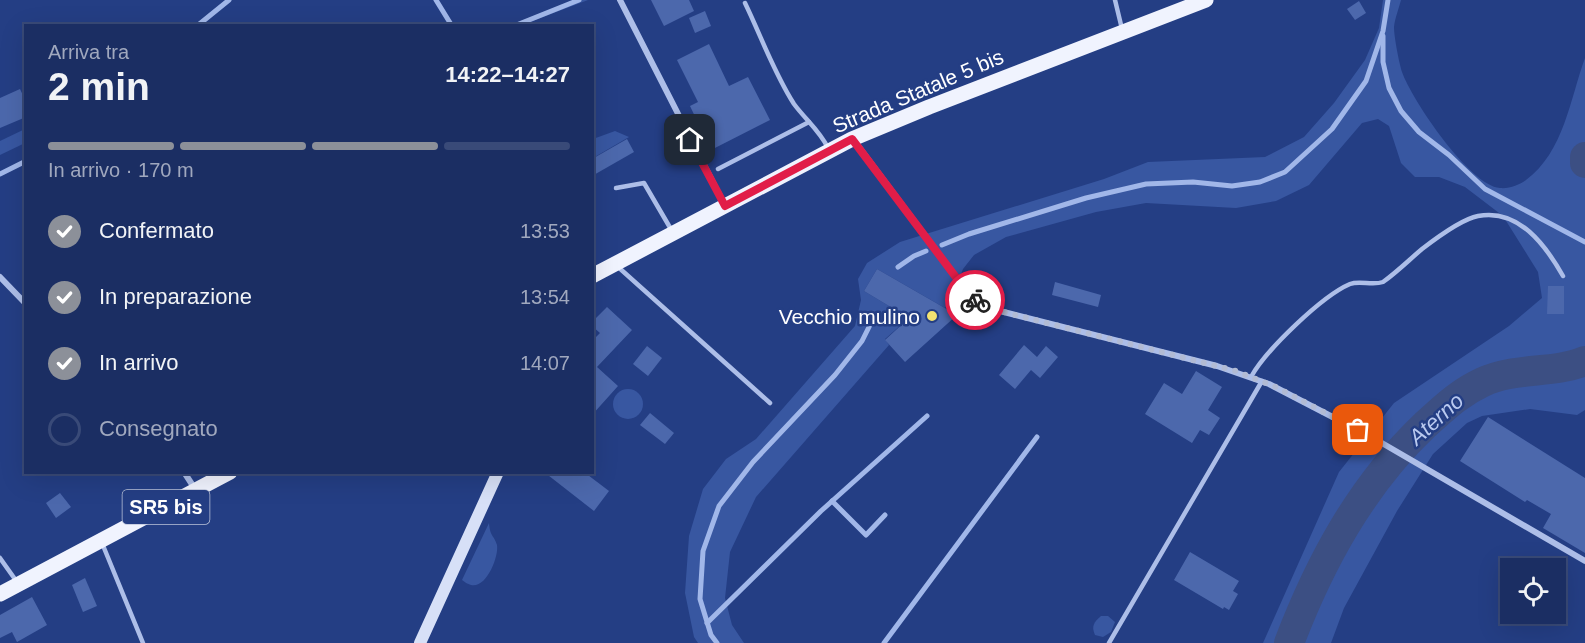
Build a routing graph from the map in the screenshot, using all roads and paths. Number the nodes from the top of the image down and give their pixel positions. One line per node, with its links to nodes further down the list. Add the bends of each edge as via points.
1 (620, 0): 11 (street)
2 (1115, 0): 5 (lane)
3 (1206, 0): 5 (main road, Strada Statale 5 bis)
4 (746, 3): 6 (lane, via 783,86)
5 (1122, 31): 7 (main road, Strada Statale 5 bis)
6 (809, 122): 8 (lane); 9 (lane)
7 (852, 139): 8 (main road, Strada Statale 5 bis); 18 (street, via 980,304)
8 (830, 150): 11 (main road, Strada Statale 5 bis)
9 (718, 169)
10 (616, 188): 12 (lane, via 644,183)
11 (725, 206): 12 (main road, Strada Statale 5 bis)
12 (673, 234): 13 (main road, Strada Statale 5 bis)
13 (615, 264): 14 (main road, Strada Statale 5 bis); 20 (lane)
14 (594, 275)
15 (1563, 276): 18 (lane, via 1542,243 1524,228 1495,216 1474,217 1431,242 1383,282 1354,283 1329,296 1264,356)
16 (0, 278): 17 (street)
17 (24, 302)
18 (1251, 377): 19 (street)
19 (1262, 381): 27 (street, via 1375,439); 32 (lane)
20 (770, 403)
21 (185, 474): 24 (street)
22 (226, 474): 24 (main road, SR5 bis)
23 (497, 474): 31 (main road)
24 (196, 491): 25 (main road, SR5 bis)
25 (101, 541): 28 (main road, SR5 bis); 30 (lane)
26 (0, 558): 28 (lane)
27 (1585, 561)
28 (19, 584): 29 (main road, SR5 bis)
29 (0, 594)
30 (143, 643)
31 (420, 643)
32 (1108, 643)

